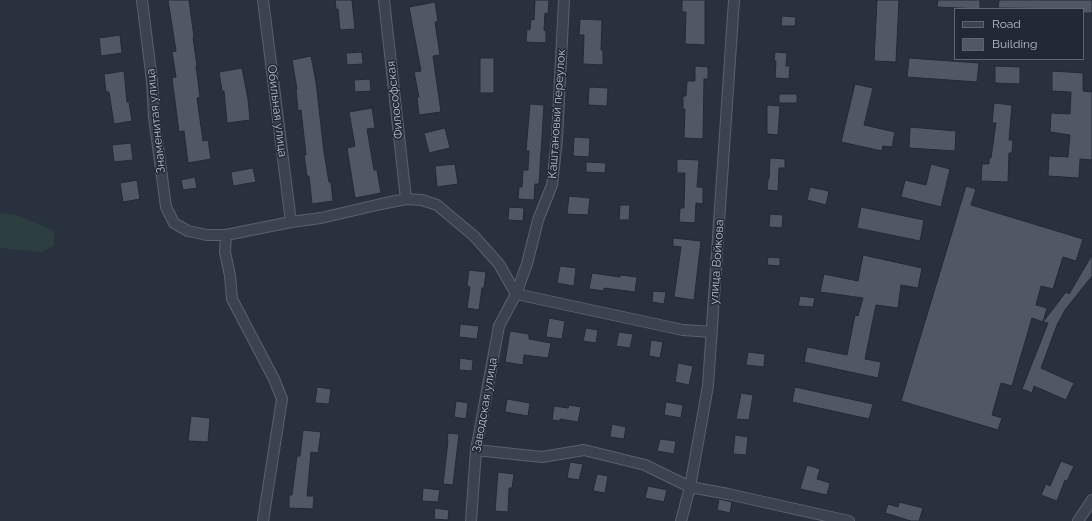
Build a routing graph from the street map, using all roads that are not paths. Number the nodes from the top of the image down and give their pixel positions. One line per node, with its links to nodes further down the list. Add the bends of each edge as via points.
1 (142, 0): 8 (street, Знаменитая улица, via 166,207 174,223 188,231)
2 (263, 0): 7 (street, Обильная улица)
3 (384, 0): 6 (street, Философская)
4 (564, 0): 9 (street, Каштановый переулок, via 557,139 552,185 538,220)
5 (734, 0): 10 (street, улица Войкова)
6 (406, 199): 7 (street); 9 (street, via 422,200 436,205 474,236 498,264)
7 (291, 222): 8 (street)
8 (226, 235): 14 (street, via 225,252 232,299 282,399)
9 (516, 294): 10 (street, via 683,330); 11 (street, Заводская улица, via 499,326)
10 (712, 332): 12 (street, улица Войкова, via 708,386)
11 (476, 450): 12 (street, via 542,457 584,450 644,465); 15 (street, Заводская улица)
12 (690, 487): 16 (street, улица Войкова); 17 (street)
13 (1092, 500): 18 (street)
14 (263, 521)
15 (471, 521)
16 (681, 521)
17 (848, 521)
18 (1078, 521)

